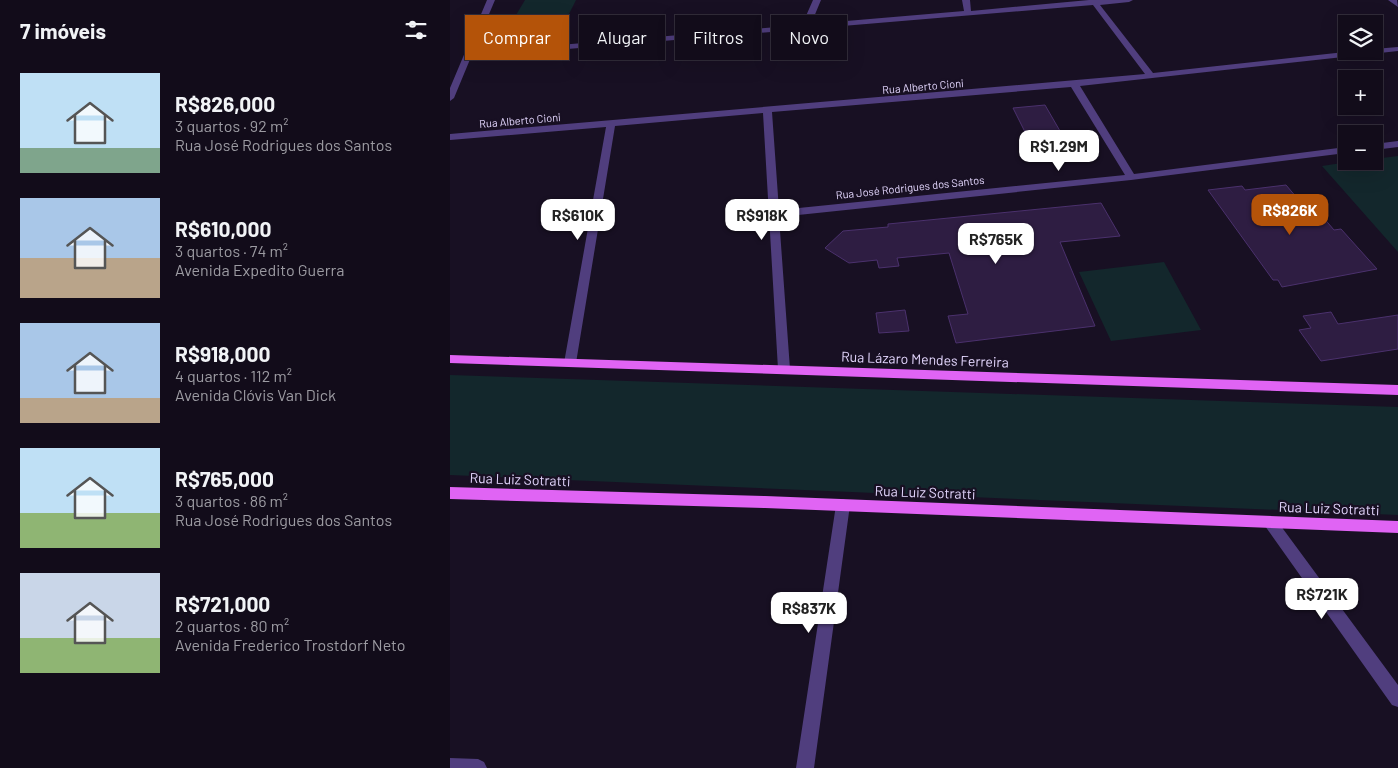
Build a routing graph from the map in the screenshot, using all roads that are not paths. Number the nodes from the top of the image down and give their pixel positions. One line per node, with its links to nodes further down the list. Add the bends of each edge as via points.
1 (491, 0): 9 (street)
2 (817, 0): 10 (street)
3 (966, 0): 8 (street)
4 (1129, 0): 6 (street)
5 (1392, 0): 7 (street)
6 (1094, 2): 8 (street); 16 (street)
7 (1398, 5)
8 (968, 14): 11 (street)
9 (485, 15)
10 (811, 15)
11 (847, 24)
12 (771, 31): 13 (street)
13 (569, 47)
14 (1398, 49): 16 (street, Rua Alberto Cioni)
15 (468, 60): 18 (street)
16 (1150, 75): 17 (street, Rua Alberto Cioni)
17 (1074, 84): 19 (street, Rua Alberto Cioni); 25 (street)
18 (450, 98)
19 (767, 111): 20 (street, Rua Alberto Cioni); 26 (street)
20 (611, 123): 21 (street, Rua Alberto Cioni); 28 (street)
21 (450, 137)
22 (1398, 144): 23 (street)
23 (1383, 146)
24 (1338, 151): 25 (street, Rua José Rodrigues dos Santos)
25 (1131, 177): 26 (street, Rua José Rodrigues dos Santos)
26 (774, 214): 29 (street)
27 (450, 359): 28 (main road, Rua Lázaro Mendes Ferreira)
28 (570, 363): 29 (main road, Rua Lázaro Mendes Ferreira)
29 (784, 369): 30 (main road, Rua Lázaro Mendes Ferreira)
30 (1398, 390)
31 (450, 493): 32 (main road, Rua Luiz Sotratti)
32 (843, 505): 33 (main road, Rua Luiz Sotratti); 38 (street)
33 (1270, 522): 34 (main road, Rua Luiz Sotratti); 35 (street)
34 (1398, 527)
35 (1398, 699)
36 (450, 767): 37 (street)
37 (478, 768)
38 (805, 768)

